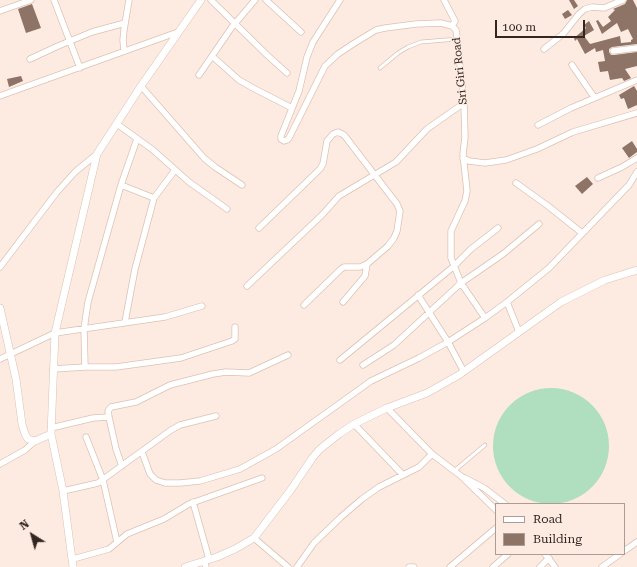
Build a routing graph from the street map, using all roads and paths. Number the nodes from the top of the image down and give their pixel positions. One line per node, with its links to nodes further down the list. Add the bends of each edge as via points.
1 (31, 0): 11 (street)
2 (54, 0): 18 (street)
3 (129, 0): 12 (street)
4 (201, 0): 15 (street)
5 (211, 0): 13 (street)
6 (255, 0): 13 (street)
7 (266, 0): 16 (street)
8 (340, 0): 35 (street, Sri Giri Road, via 313,42)
9 (444, 0): 14 (street, via 455,21)
10 (623, 0): 20 (street, via 604,8 585,9 563,34)
11 (0, 11)
12 (125, 23): 18 (street, via 92,32); 21 (street)
13 (235, 24): 23 (street); 28 (street)
14 (452, 26): 17 (street, Sri Giri Road); 35 (street, Sri Giri Road, via 416,24 376,30 338,54 325,66 289,138 284,141 281,136)
15 (178, 32): 21 (street); 31 (street)
16 (301, 32)
17 (458, 39): 27 (lane, via 421,42 398,53); 34 (street, Sri Giri Road)
18 (69, 42): 24 (street); 26 (street)
19 (637, 48): 22 (street)
20 (544, 49)
21 (124, 51): 26 (street)
22 (613, 51)
23 (212, 56): 29 (street); 35 (street, via 239,80)
24 (30, 59)
25 (572, 65): 33 (street)
26 (80, 68): 32 (street)
27 (380, 68)
28 (287, 73)
29 (199, 75)
30 (637, 80): 33 (street)
31 (141, 86): 37 (street); 49 (street, via 204,158)
32 (0, 96)
33 (594, 97): 38 (street)
34 (464, 103): 41 (street, Sri Giri Road); 45 (street, via 427,129 396,162)
35 (292, 108)
36 (637, 112): 41 (street, via 572,132 506,160 485,163)
37 (116, 124): 39 (street); 40 (street)
38 (538, 125)
39 (137, 139): 43 (street); 48 (street)
40 (97, 154): 57 (street, via 75,172 57,192); 74 (street)
41 (463, 158): 58 (street, Sri Giri Road, via 467,191 451,231 450,250)
42 (637, 158): 46 (street)
43 (175, 170): 50 (street); 51 (street)
44 (637, 173): 55 (street, via 629,185)
45 (374, 175): 53 (street, via 344,134 333,134 327,141 320,169); 56 (street, via 392,195 400,211 394,238); 61 (street, via 339,196)
46 (598, 178)
47 (516, 183): 55 (street)
48 (121, 185): 50 (street); 72 (street, via 88,302)
49 (242, 185)
50 (154, 198): 70 (street, via 135,269)
51 (227, 209)
52 (538, 224): 60 (street, via 503,254)
53 (259, 228)
54 (498, 228): 58 (street, via 471,248)
55 (582, 233): 64 (street, via 549,268)
56 (367, 264): 63 (street, via 365,276); 65 (street, via 360,268 340,269)
57 (0, 267)
58 (453, 267): 60 (street, Sri Giri Road); 62 (street)
59 (637, 270): 73 (street, via 605,280 561,302)
60 (461, 283): 68 (street); 69 (street, Sri Giri Road)
61 (247, 286)
62 (418, 295): 68 (street); 79 (street)
63 (343, 302)
64 (507, 302): 69 (street); 73 (street)
65 (304, 305)
66 (202, 306): 70 (street, via 165,317)
67 (0, 308): 76 (street)
68 (429, 312): 75 (street); 80 (street, via 394,344)
69 (485, 318): 75 (street)
70 (125, 322): 72 (street)
71 (235, 327): 81 (street, via 235,337 232,341 181,358 116,367)
72 (84, 329): 74 (street); 81 (street)
73 (519, 332): 83 (street)
74 (54, 333): 76 (street); 82 (street)
75 (448, 342): 83 (street); 92 (street, via 371,381 276,449 240,469 200,480 165,483 156,480 150,474)
76 (10, 354): 78 (street); 90 (street, via 25,434 28,440)
77 (288, 355): 86 (street, via 249,373 221,373 170,385 136,402 111,407 108,411)
78 (0, 359)
79 (340, 360)
80 (363, 365)
81 (85, 367): 82 (street)
82 (53, 369): 88 (street)
83 (464, 372): 84 (street, via 427,393)
84 (387, 408): 87 (street); 93 (street)
85 (216, 416): 92 (street, via 180,425)
86 (109, 417): 88 (street, via 93,418); 95 (street)
87 (354, 424): 97 (street); 106 (street, via 320,449)
88 (51, 431): 90 (street); 101 (street)
89 (86, 437): 100 (street)
90 (35, 441): 94 (street)
91 (485, 445): 96 (lane)
92 (142, 452): 95 (street)
93 (432, 454): 96 (street); 97 (street, via 419,467)
94 (0, 464)
95 (122, 466): 100 (street)
96 (454, 471): 98 (street)
97 (403, 475): 118 (street, via 379,487 341,516 314,543)
98 (461, 476): 103 (street, via 476,483); 104 (street)
99 (262, 478): 102 (street)
100 (103, 480): 101 (street); 107 (street)
101 (63, 492): 113 (street)
102 (193, 502): 107 (street); 114 (street)
103 (504, 503)
104 (495, 509)
105 (495, 529): 121 (street)
106 (254, 538): 114 (street); 117 (street)
107 (117, 542): 113 (street, via 109,549)
108 (637, 542): 109 (street)
109 (625, 550)
110 (507, 555): 122 (street)
111 (619, 555): 125 (street)
112 (547, 556): 123 (street); 124 (street)
113 (73, 559): 115 (street)
114 (207, 562): 116 (street)
115 (73, 567)
116 (185, 567)
117 (288, 567)
118 (297, 567)
119 (409, 567): 120 (street)
120 (414, 567)
121 (450, 567)
122 (493, 567)
123 (540, 567)
124 (555, 567)
125 (602, 567)

